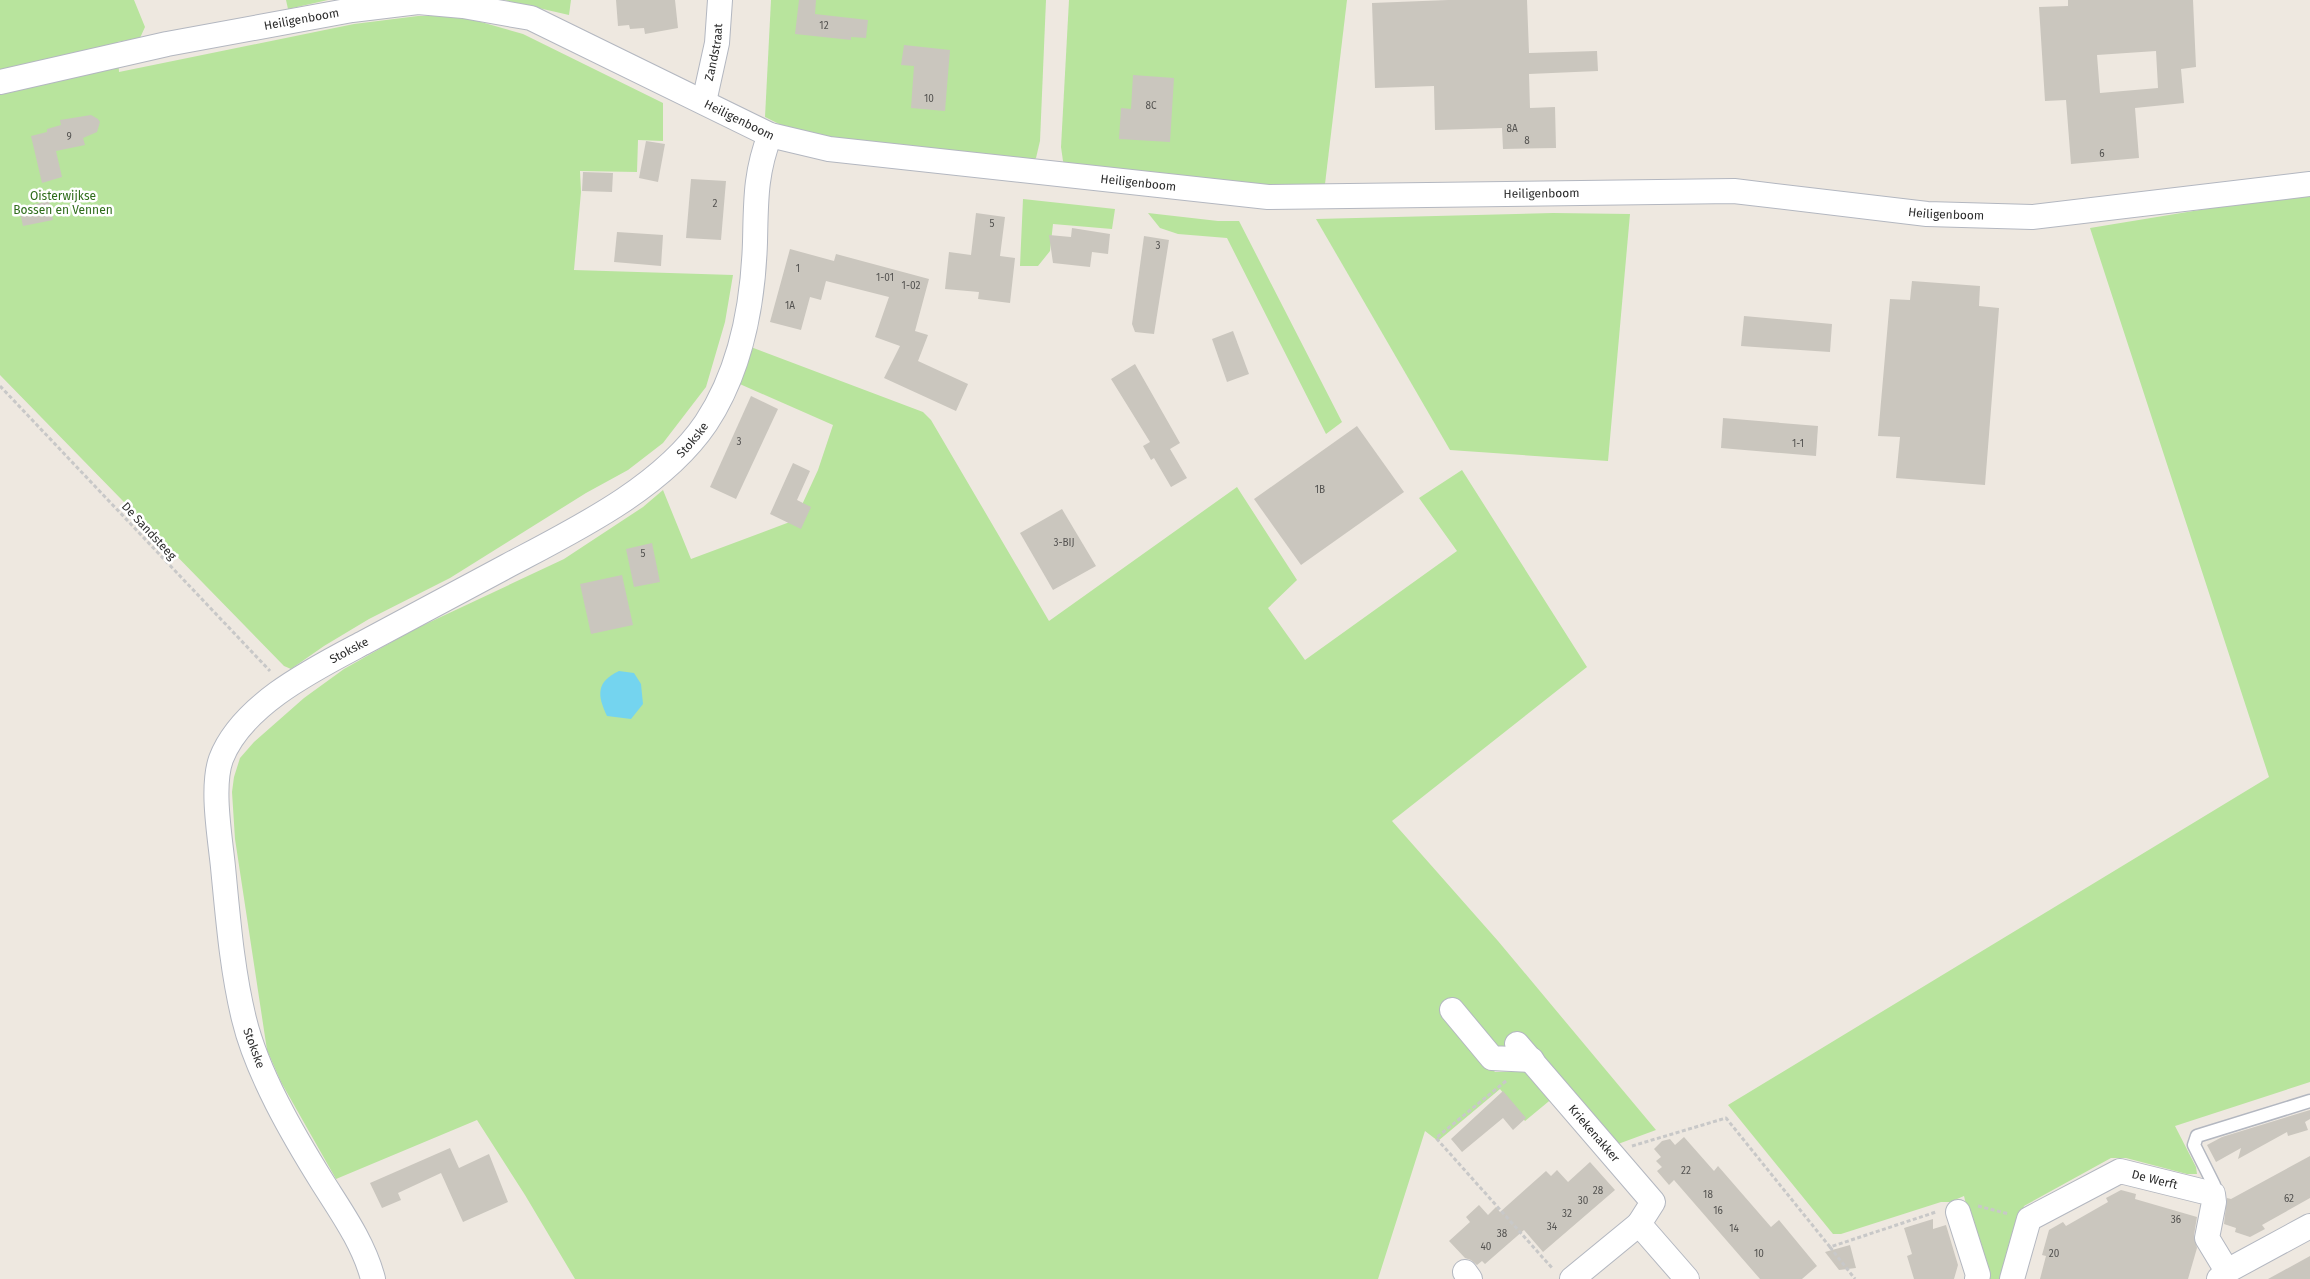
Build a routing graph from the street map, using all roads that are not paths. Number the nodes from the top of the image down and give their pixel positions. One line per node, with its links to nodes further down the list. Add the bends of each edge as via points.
1 (720, 0): 3 (street, Zandstraat, via 717,43)
2 (0, 82): 3 (street, Heiligenboom, via 186,41 352,10 418,2 532,18)
3 (704, 102): 4 (street, Heiligenboom)
4 (770, 135): 5 (street, Heiligenboom, via 828,149 889,157 1268,197 1734,191 1927,214 2032,217); 14 (street, Stokske, via 757,178 753,276 740,346 718,402 682,453 660,473 598,517 336,657 286,688 236,731 220,761 217,807 234,968 245,1025 265,1076 307,1157 368,1259)
5 (2310, 184)
6 (1452, 1010): 10 (street, Kriekenakker, via 1492,1058 1525,1052 1653,1202)
7 (2310, 1101): 8 (lane, via 2197,1136 2194,1145 2214,1186)
8 (2213, 1194): 13 (street, via 2207,1238); 17 (street, De Werft, via 2120,1171 2029,1219)
9 (1955, 1209): 16 (street)
10 (1639, 1224): 12 (street, Kriekenakker); 15 (street)
11 (2310, 1226): 13 (street)
12 (1564, 1275)
13 (2223, 1275)
14 (373, 1279)
15 (1687, 1279)
16 (1977, 1279)
17 (2012, 1279)

